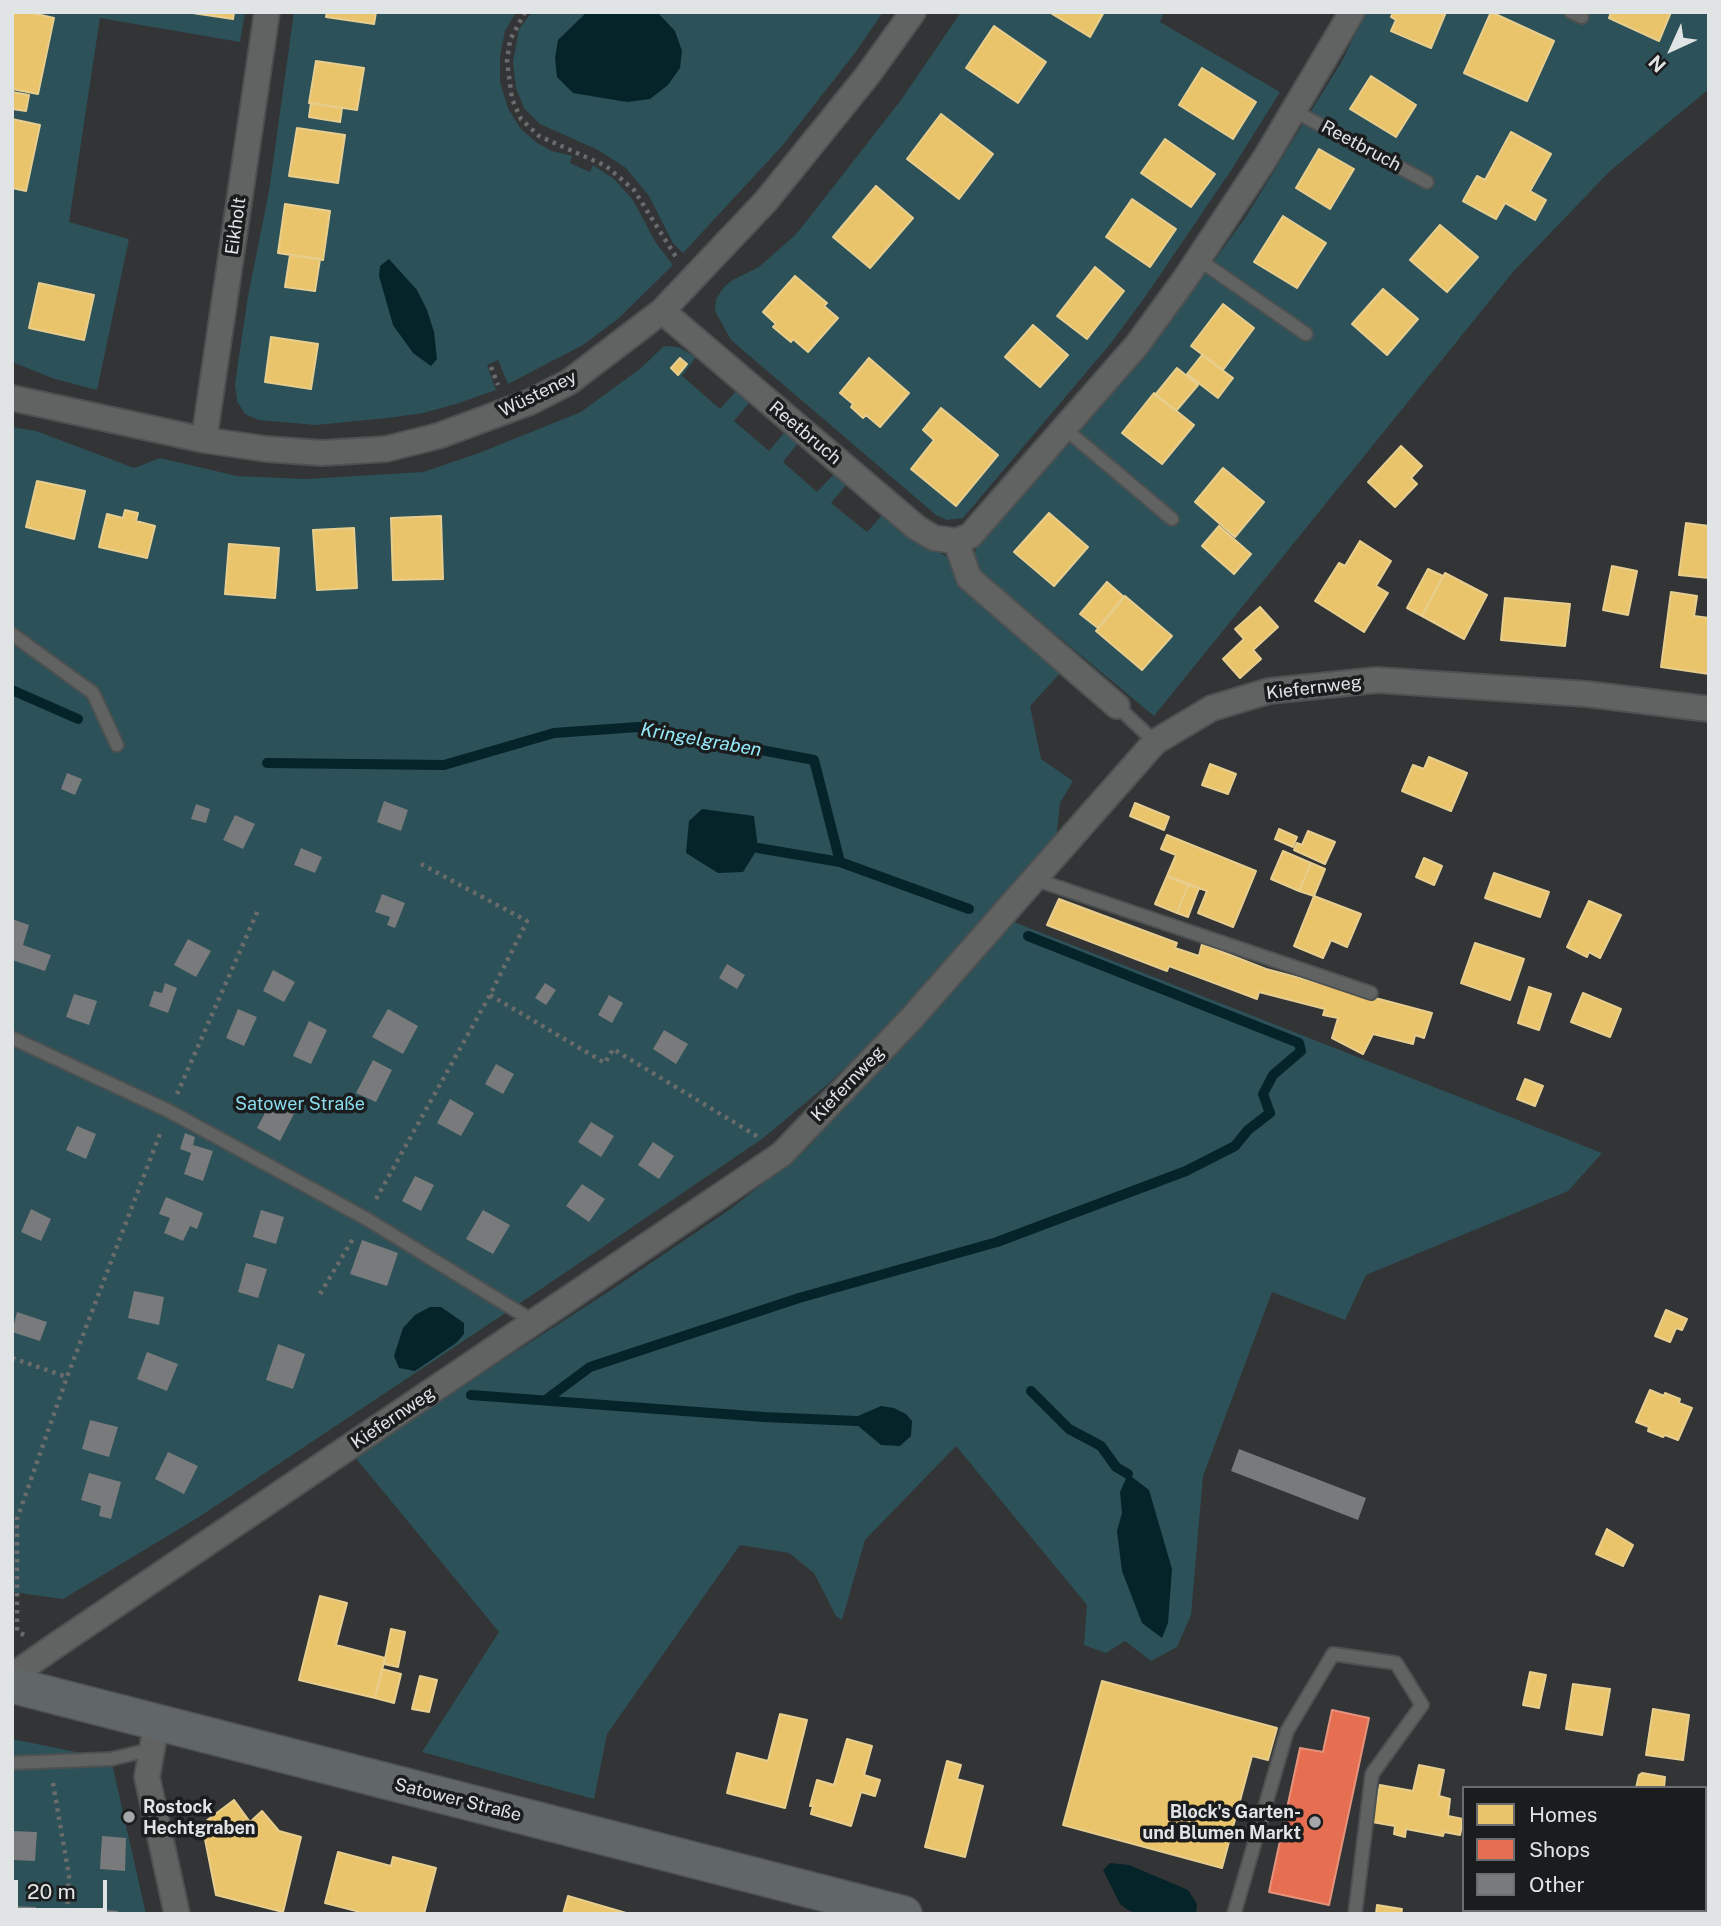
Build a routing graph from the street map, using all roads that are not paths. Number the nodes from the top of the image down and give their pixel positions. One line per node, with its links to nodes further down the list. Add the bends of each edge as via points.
1 (267, 12): 11 (street, Eikholt)
2 (912, 12): 7 (street, Wüsteney, via 766,201)
3 (1352, 12): 4 (street)
4 (1294, 111): 5 (lane, Reetbruch); 6 (street)
5 (1427, 182)
6 (1198, 259): 8 (lane); 10 (street, via 1137,345)
7 (662, 312): 11 (street, Wüsteney, via 569,382 530,402 438,436 386,449 323,453); 13 (street, Reetbruch, via 917,528 934,538)
8 (1306, 334)
9 (12, 398): 11 (street, Wüsteney)
10 (1064, 428): 12 (lane); 13 (street, via 970,536)
11 (204, 440)
12 (1172, 519)
13 (956, 541): 15 (street, via 969,578)
14 (12, 634): 18 (lane, via 93,693)
15 (1116, 706): 17 (lane)
16 (1709, 709): 17 (street, Kiefernweg, via 1587,694 1377,680 1269,691 1212,708)
17 (1155, 742): 19 (street, Kiefernweg)
18 (117, 745)
19 (1034, 879): 20 (lane); 22 (street, Kiefernweg, via 911,1019 782,1154)
20 (1371, 993)
21 (12, 1038): 22 (lane, via 169,1111 365,1217)
22 (533, 1321): 23 (street, Kiefernweg)
23 (12, 1676)
24 (12, 1685): 25 (main road, Satower Straße)
25 (155, 1735): 26 (lane, via 111,1759); 27 (street, via 147,1777); 28 (main road, Satower Straße, via 243,1745)
26 (12, 1763)
27 (177, 1914)
28 (904, 1914)
29 (1234, 1914): 30 (lane, via 1287,1731 1333,1654 1396,1663 1422,1705 1372,1774)
30 (1355, 1914)

